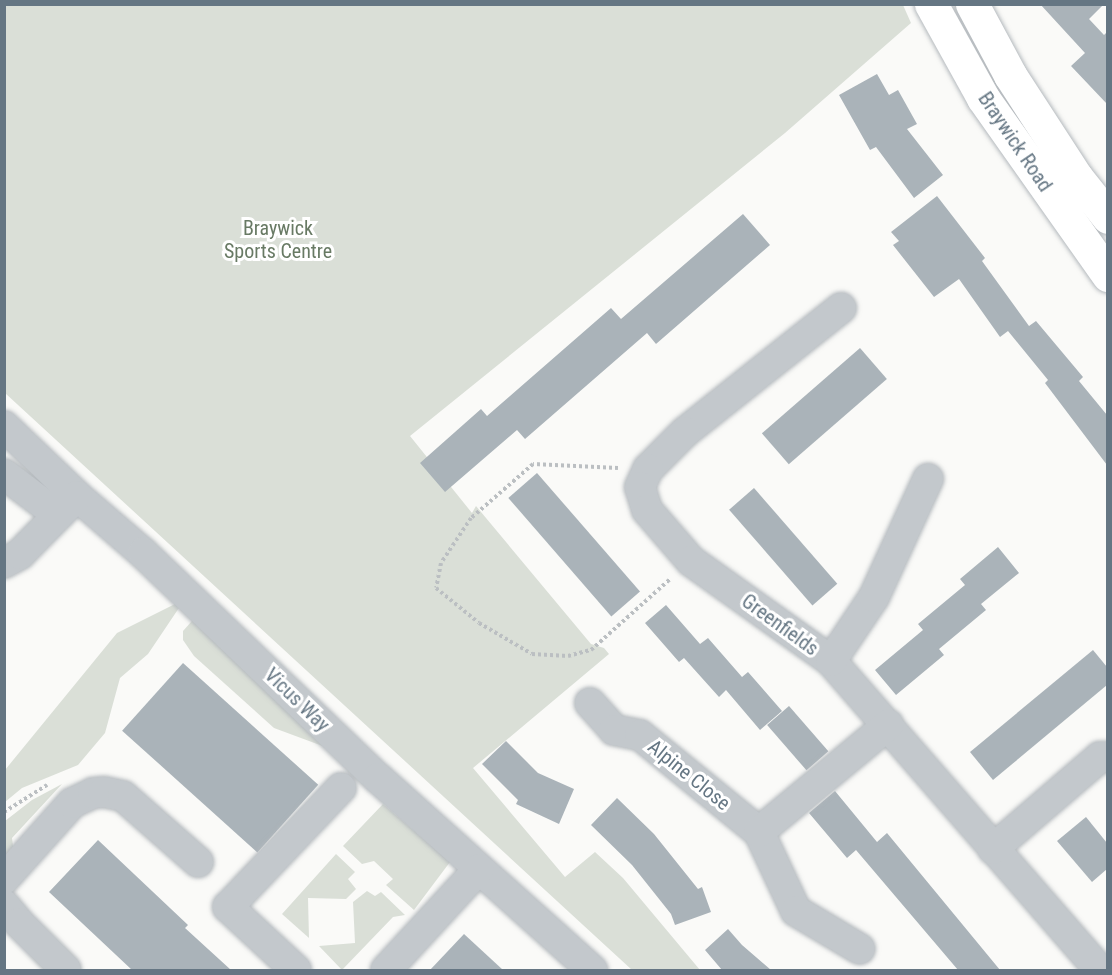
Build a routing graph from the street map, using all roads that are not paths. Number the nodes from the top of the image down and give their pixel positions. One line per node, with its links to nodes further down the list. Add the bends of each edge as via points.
1 (931, 4): 4 (main road, Braywick Road, via 983,98)
2 (972, 4): 3 (main road, Braywick Road, via 1010,75)
3 (1107, 217)
4 (1107, 275)
5 (841, 308): 11 (street, Greenfields, via 685,432 648,469 640,488 647,510 691,561)
6 (4, 426): 9 (street, Vicus Way)
7 (5, 475): 9 (street)
8 (927, 479): 11 (street, via 874,597)
9 (68, 505): 10 (street, via 20,554); 19 (street, Vicus Way, via 143,554)
10 (4, 563)
11 (831, 661): 13 (street, Greenfields)
12 (590, 703): 16 (street, Alpine Close, via 614,730 640,735)
13 (888, 725): 16 (street); 17 (street, Greenfields)
14 (1107, 757): 17 (street, via 1100,757)
15 (341, 788): 24 (street, via 228,907)
16 (759, 832): 22 (street, Alpine Close, via 796,911)
17 (993, 849): 27 (street, Greenfields)
18 (198, 862): 20 (street, via 123,796 104,792 72,803)
19 (479, 869): 25 (street); 26 (street, Vicus Way)
20 (4, 879)
21 (4, 905): 23 (street)
22 (860, 949)
23 (66, 970)
24 (296, 970)
25 (386, 970)
26 (592, 970)
27 (1100, 970)

